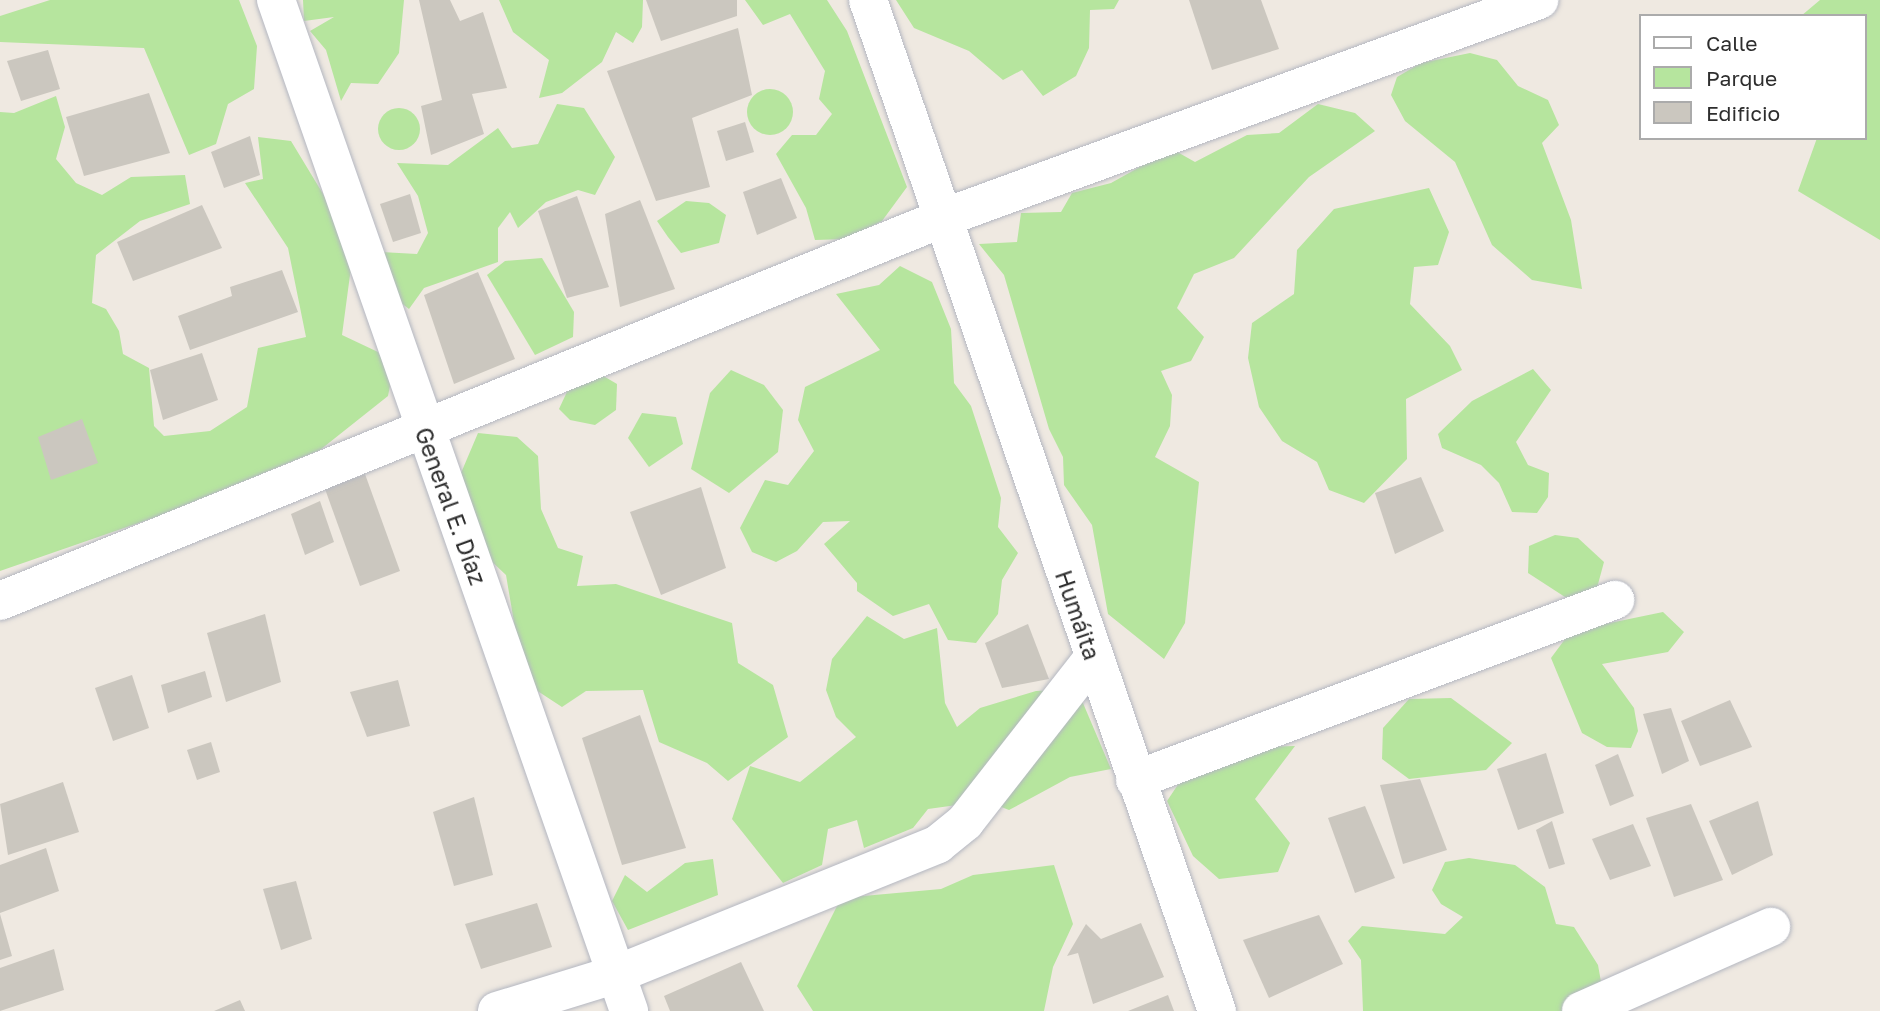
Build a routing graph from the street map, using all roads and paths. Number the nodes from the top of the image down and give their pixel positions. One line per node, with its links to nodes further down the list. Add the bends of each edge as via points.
1 (276, 0): 5 (street, General E. Díaz)
2 (868, 0): 4 (street, Humáita)
3 (1539, 0): 4 (street)
4 (943, 218): 5 (street); 8 (street, Humáita)
5 (423, 429): 7 (street); 11 (street, General E. Díaz)
6 (1615, 600): 9 (street)
7 (0, 601)
8 (1093, 658): 9 (street, Humáita); 11 (street, via 965,822 937,844)
9 (1135, 780): 14 (street, Humáita)
10 (1771, 928): 15 (street)
11 (617, 974): 12 (street); 13 (street, General E. Díaz)
12 (497, 1011)
13 (629, 1011)
14 (1217, 1011)
15 (1581, 1011)

